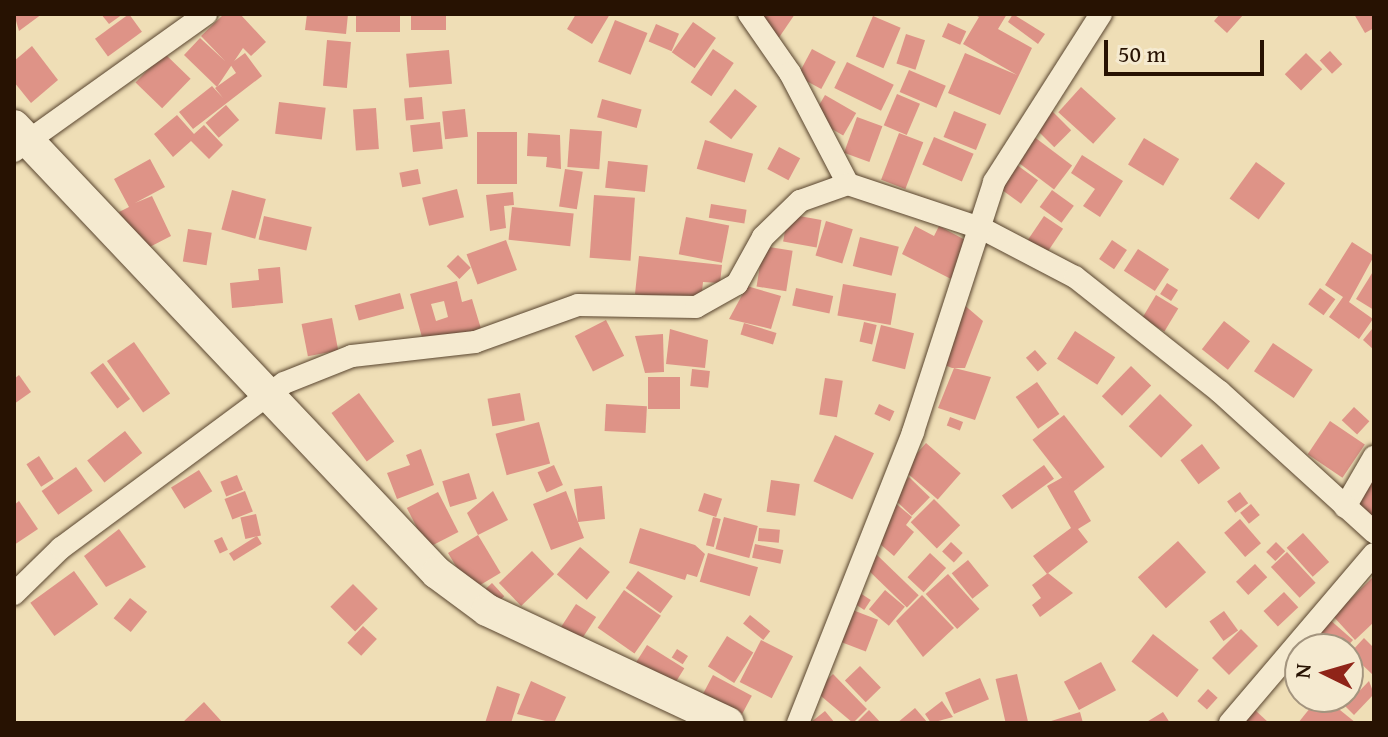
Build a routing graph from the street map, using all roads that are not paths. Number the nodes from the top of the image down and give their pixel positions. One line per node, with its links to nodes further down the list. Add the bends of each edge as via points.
1 (206, 14): 4 (street)
2 (749, 14): 5 (street, via 790,73)
3 (1101, 14): 6 (street, via 1010,153)
4 (19, 140): 7 (street)
5 (848, 184): 6 (street); 7 (street, via 800,201 763,237 737,284 696,307 578,305 475,342 352,356)
6 (983, 229): 9 (street, via 1075,277 1152,334); 14 (street)
7 (269, 393): 12 (street, via 61,548); 13 (street, via 454,587)
8 (1374, 457): 9 (street)
9 (1345, 507): 10 (street)
10 (1374, 532)
11 (1374, 554): 15 (street)
12 (14, 594)
13 (728, 723)
14 (798, 723)
15 (1230, 723)

